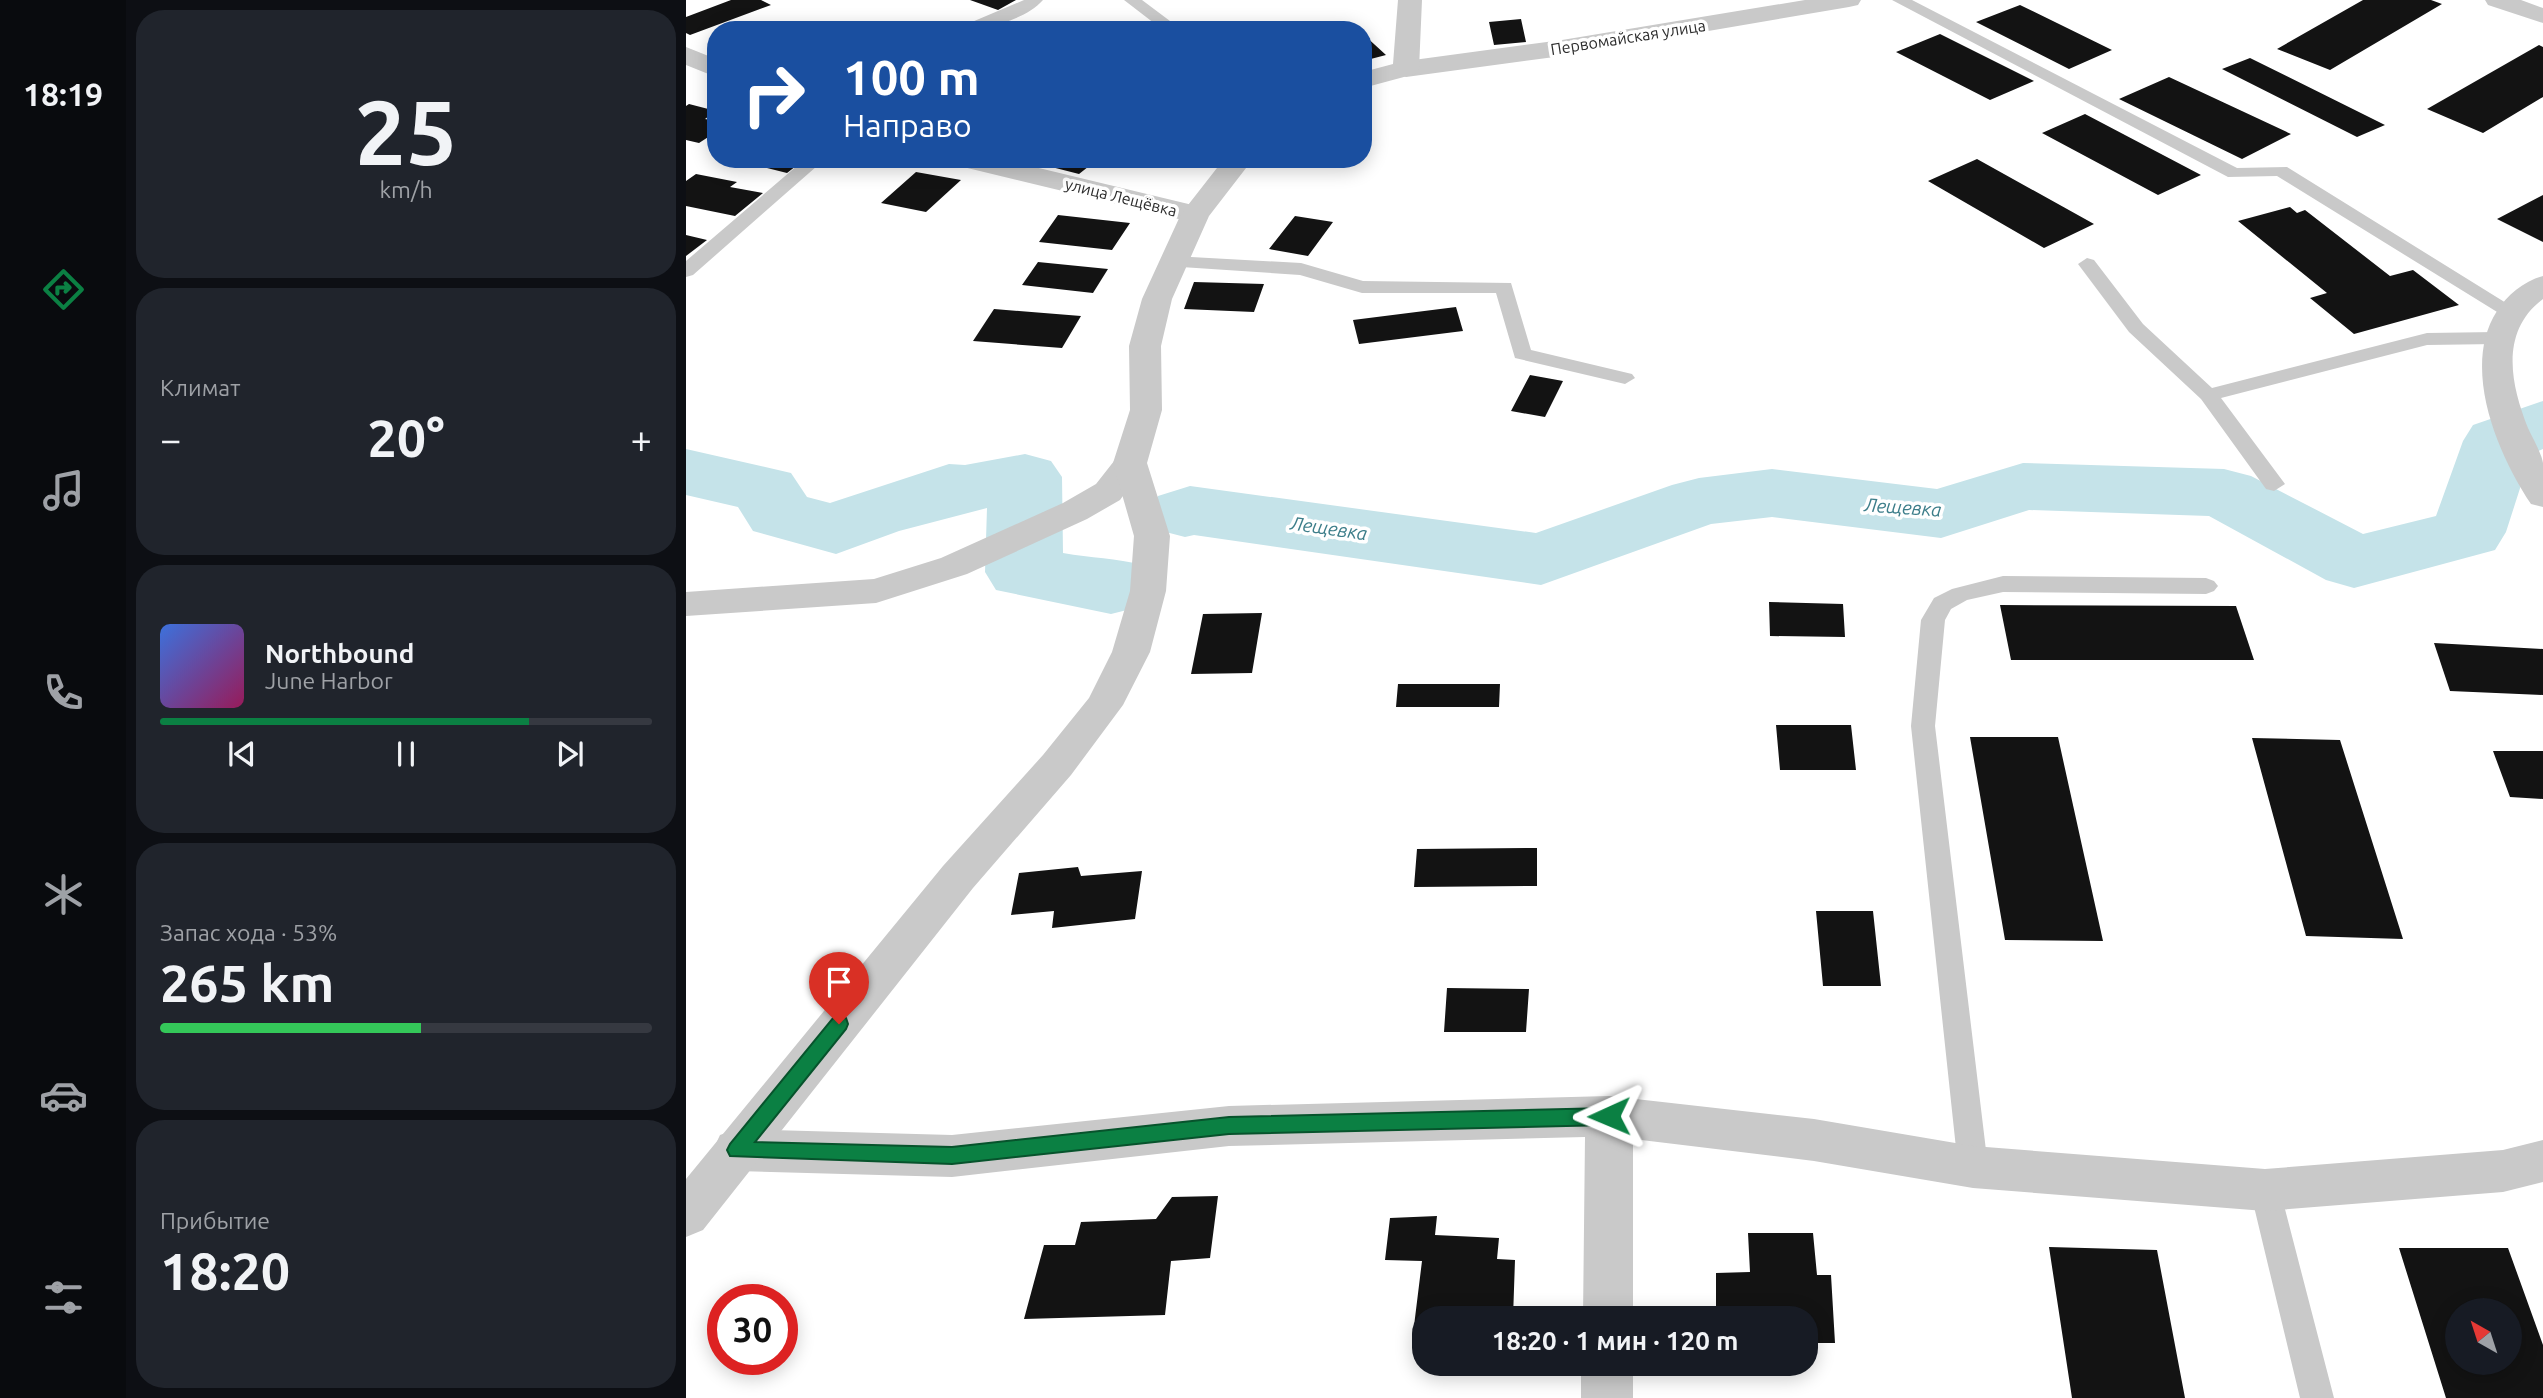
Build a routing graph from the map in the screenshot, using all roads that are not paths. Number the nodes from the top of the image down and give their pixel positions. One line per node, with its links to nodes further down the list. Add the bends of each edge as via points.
1 (1035, 0): 8 (lane)
2 (1132, 0): 9 (lane)
3 (1410, 0): 12 (street)
4 (1849, 0): 12 (street, Первомайская улица)
5 (1900, 0): 22 (lane, via 2234,173 2281,172)
6 (2497, 0): 7 (street)
7 (2543, 16)
8 (988, 21)
9 (1161, 21)
10 (686, 55): 11 (street)
11 (707, 65)
12 (1406, 69): 13 (street, Первомайская улица)
13 (1372, 78)
14 (806, 168): 20 (lane)
15 (1002, 168): 17 (street, улица Лещёвка)
16 (1232, 168): 17 (street)
17 (1195, 215): 18 (street)
18 (1173, 262): 23 (lane, via 1301,269 1362,287 1504,287 1522,354); 25 (street, via 1145,346 1146,410)
19 (2087, 264): 24 (lane, via 2136,328)
20 (686, 271)
21 (2543, 285): 22 (street)
22 (2503, 324): 24 (lane); 27 (street, via 2496,373 2519,446)
23 (1625, 378)
24 (2208, 396): 26 (lane)
25 (1130, 463): 29 (street, via 1108,492 1074,511 954,566 876,591); 31 (street, via 1152,536 1148,591 1131,652 1104,705)
26 (2274, 484)
27 (2543, 496)
28 (2206, 586): 33 (lane, via 2003,584 1960,594 1942,604 1933,620 1923,726)
29 (686, 604)
30 (1609, 1116): 31 (street, via 1229,1126 952,1156); 33 (street, via 1814,1140); 36 (street)
31 (737, 1150): 35 (street)
32 (2543, 1161): 34 (street, via 2503,1171)
33 (1973, 1167): 34 (street)
34 (2265, 1190): 39 (lane)
35 (686, 1214)
36 (1608, 1306)
37 (1607, 1376): 38 (street)
38 (1607, 1398)
39 (2317, 1398)

